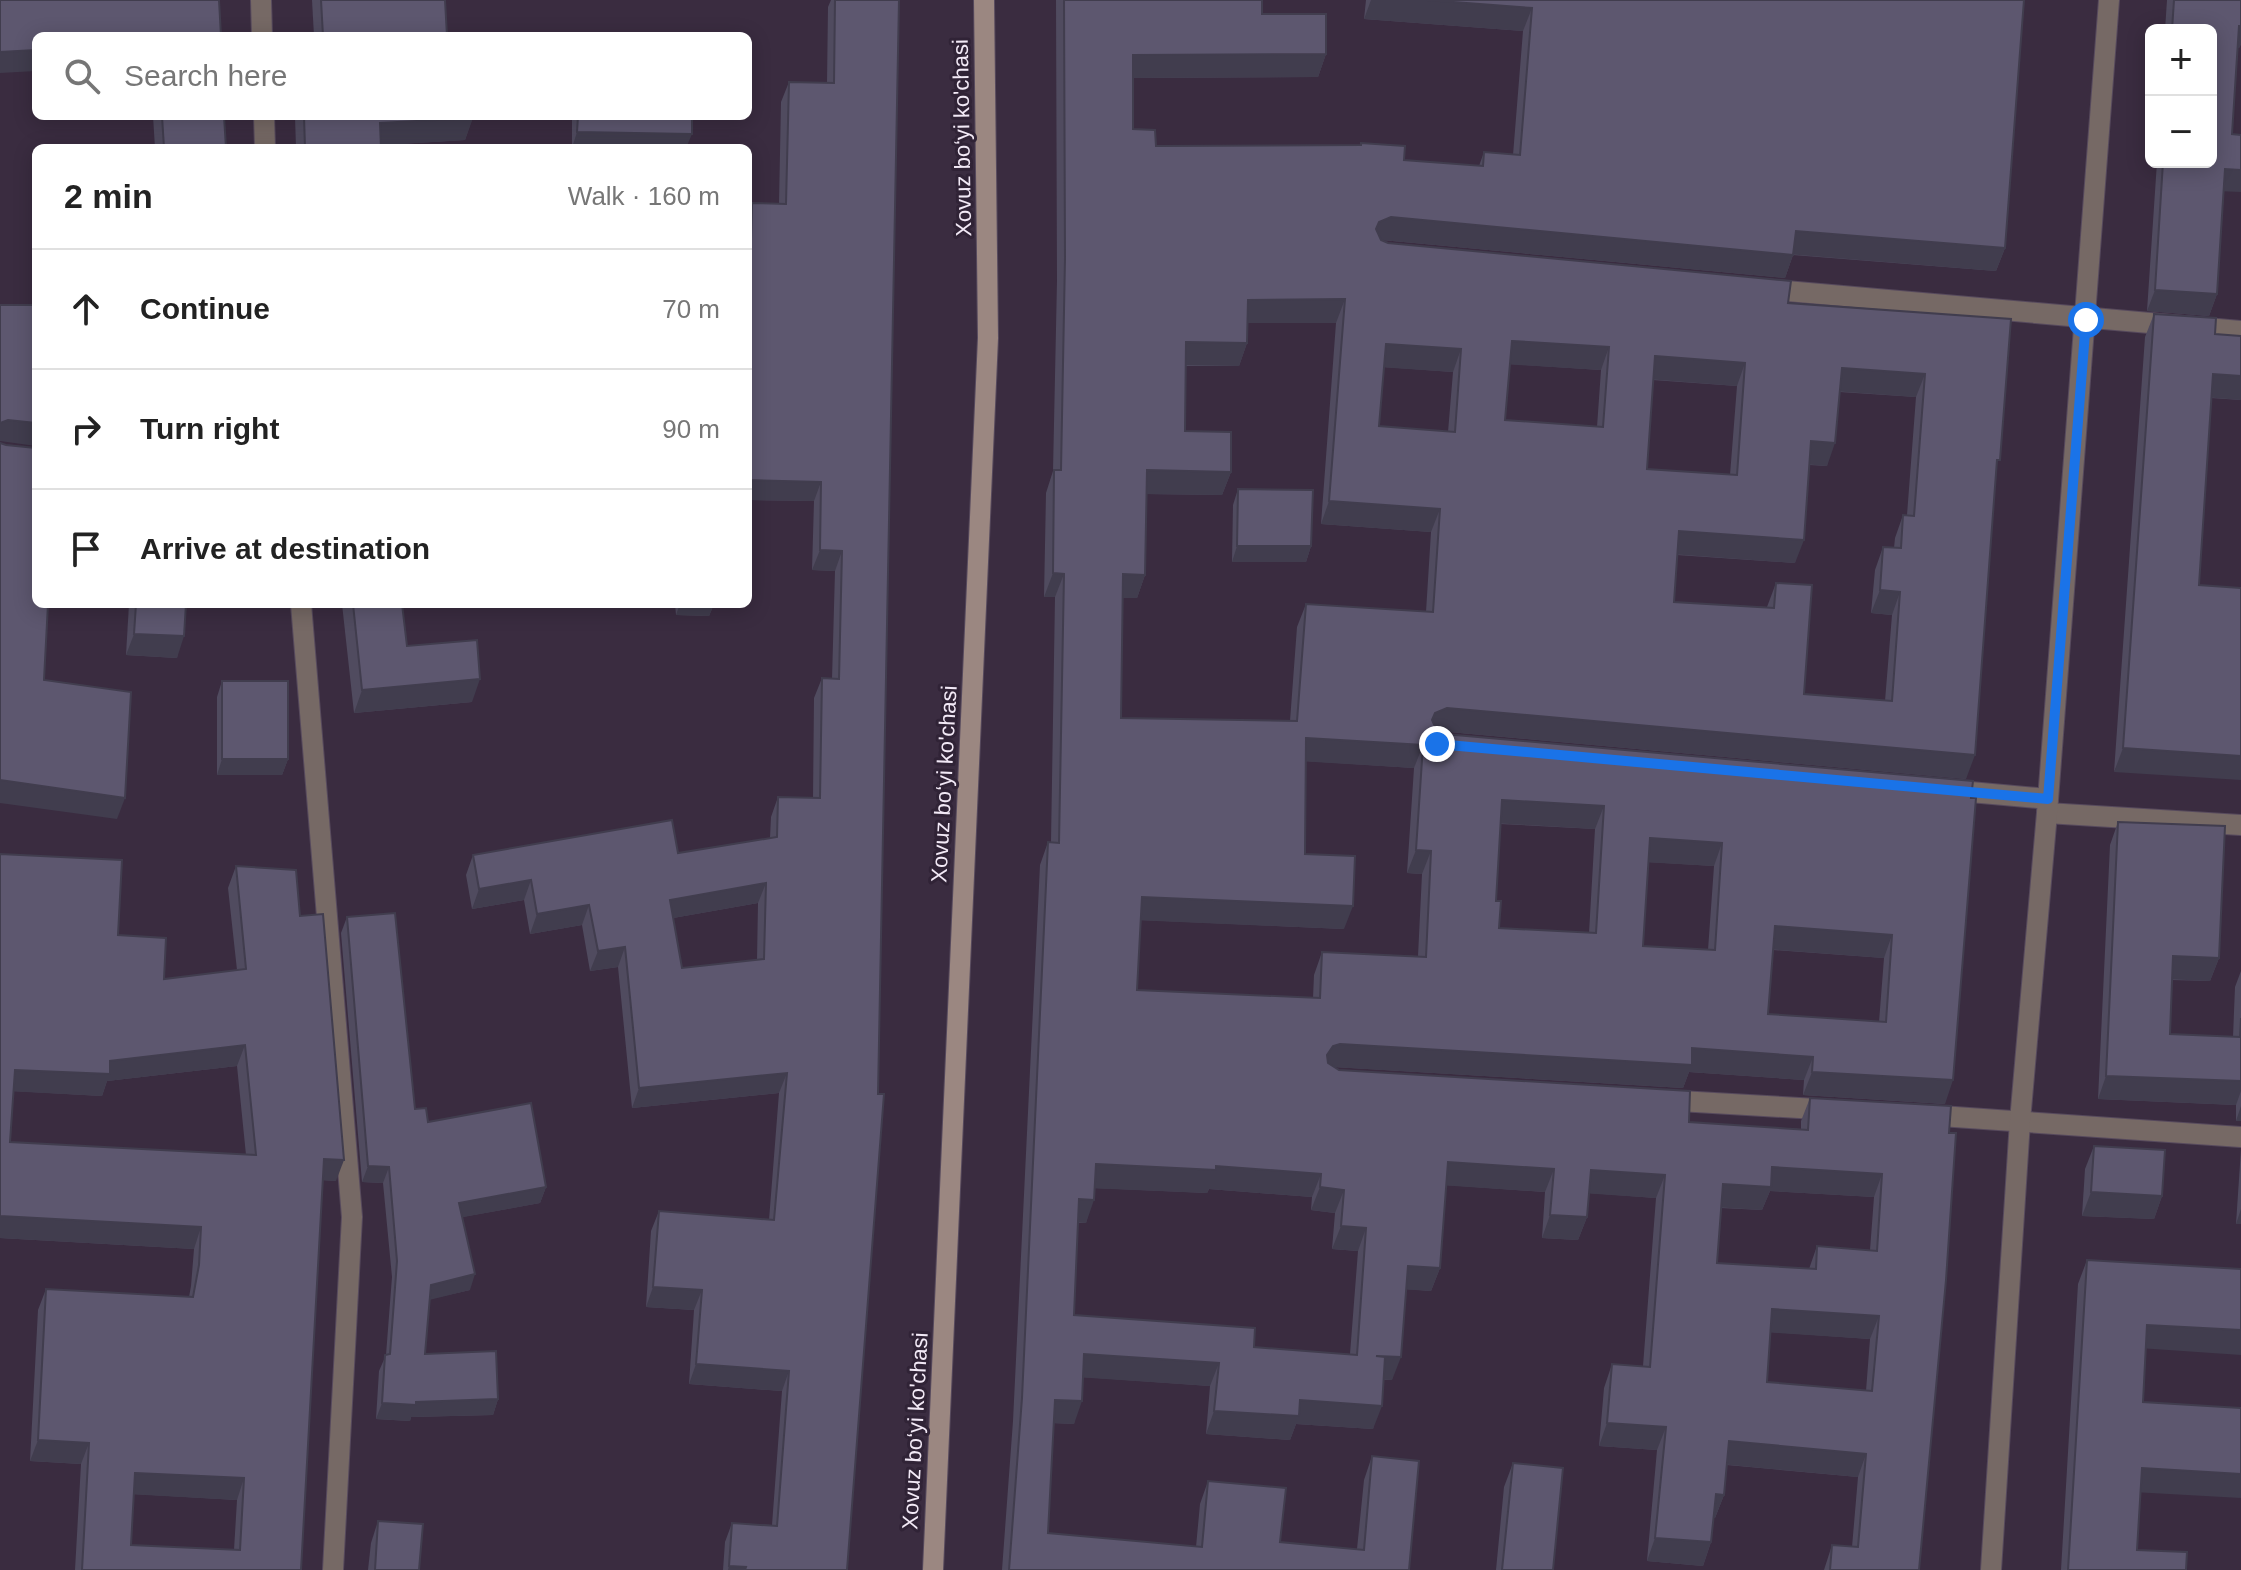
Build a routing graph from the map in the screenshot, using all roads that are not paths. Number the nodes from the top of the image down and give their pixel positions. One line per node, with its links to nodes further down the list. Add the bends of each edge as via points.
1 (261, 0): 4 (street)
2 (984, 0): 20 (main road, Xovuz bo‘yi ko'chasi, via 988,338)
3 (2109, 0): 8 (street)
4 (262, 32)
5 (264, 120): 6 (street)
6 (265, 144)
7 (1741, 287): 8 (street)
8 (2086, 320): 9 (street); 12 (street)
9 (2241, 331)
10 (301, 608): 19 (street, via 352,1217)
11 (1922, 788): 12 (street)
12 (2047, 806): 13 (street); 17 (street)
13 (2241, 825)
14 (1644, 1099): 15 (street)
15 (1847, 1111)
16 (1910, 1114): 17 (street)
17 (2020, 1121): 18 (street); 21 (street)
18 (2241, 1137)
19 (333, 1570)
20 (933, 1570)
21 (1991, 1570)

